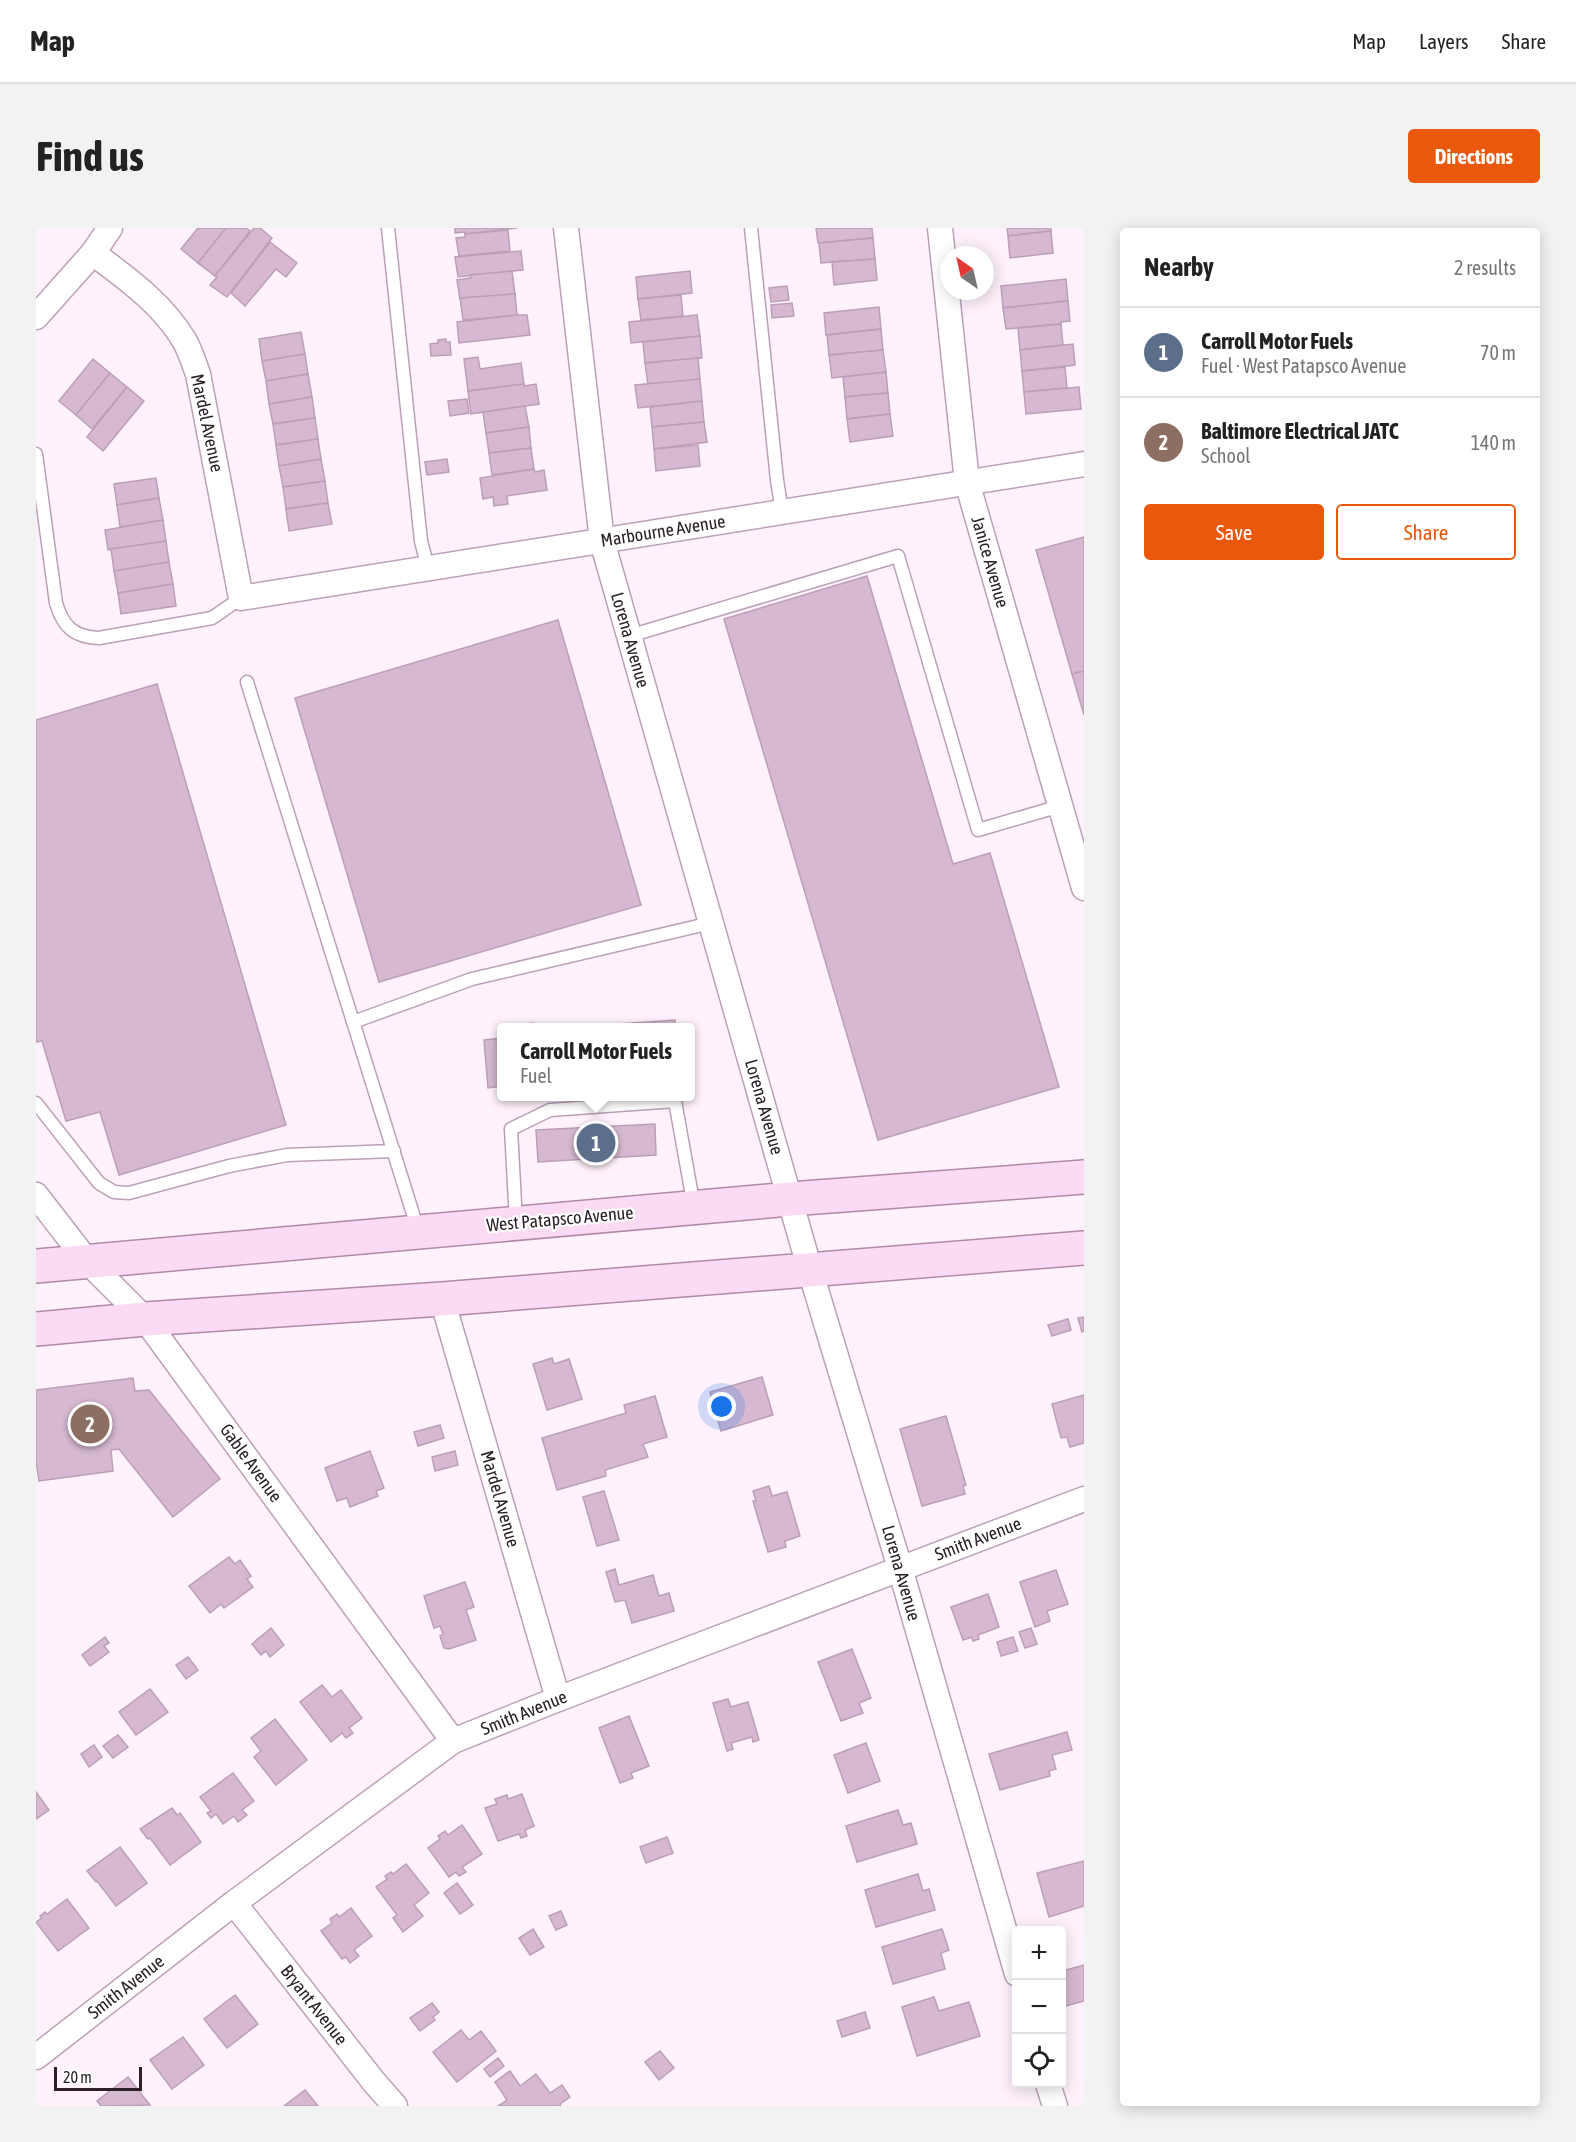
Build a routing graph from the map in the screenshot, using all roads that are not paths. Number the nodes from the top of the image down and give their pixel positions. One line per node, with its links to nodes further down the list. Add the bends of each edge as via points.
1 (110, 228): 6 (street)
2 (388, 228): 13 (lane, via 421,541)
3 (566, 228): 12 (street, Lorena Avenue)
4 (751, 228): 11 (lane)
5 (940, 228): 10 (street, Janice Avenue)
6 (93, 253): 7 (street); 14 (street, Mardel Avenue, via 141,290 184,340 198,374)
7 (36, 316)
8 (36, 454): 14 (lane, via 56,603 61,619 71,629 84,637 99,638 212,618)
9 (1084, 464): 10 (street, Marbourne Avenue)
10 (967, 482): 11 (street, Marbourne Avenue); 17 (street, Janice Avenue)
11 (782, 512): 12 (street, Marbourne Avenue)
12 (602, 541): 13 (street, Marbourne Avenue); 15 (street, Lorena Avenue)
13 (428, 568): 14 (street, Marbourne Avenue)
14 (241, 598)
15 (629, 636): 17 (lane, via 898,556 978,830); 20 (street, Lorena Avenue)
16 (247, 682): 21 (lane)
17 (1060, 806): 18 (street, Janice Avenue)
18 (1078, 846): 19 (street, Janice Avenue)
19 (1084, 888)
20 (711, 923): 21 (lane, via 472,979); 26 (street, Lorena Avenue)
21 (353, 1022): 23 (lane)
22 (36, 1103): 23 (lane, via 99,1183 114,1192 129,1192 287,1155)
23 (394, 1151): 29 (lane)
24 (1084, 1178): 26 (main road, West Patapsco Avenue)
25 (36, 1195): 31 (street, Gable Avenue)
26 (790, 1199): 27 (main road, West Patapsco Avenue); 33 (street, Lorena Avenue)
27 (694, 1208): 28 (main road, West Patapsco Avenue); 28 (lane, via 675,1101 550,1110 511,1129)
28 (516, 1223): 29 (main road, West Patapsco Avenue)
29 (419, 1232): 31 (main road, West Patapsco Avenue)
30 (1084, 1248): 33 (main road)
31 (87, 1262): 32 (main road, West Patapsco Avenue); 35 (street, Gable Avenue)
32 (36, 1266)
33 (810, 1269): 34 (main road); 38 (street, Lorena Avenue)
34 (442, 1299): 35 (main road); 39 (street, Mardel Avenue)
35 (145, 1319): 36 (main road); 40 (street, Gable Avenue)
36 (36, 1329)
37 (1084, 1499): 38 (street, Smith Avenue)
38 (900, 1568): 39 (street, Smith Avenue); 42 (street, Lorena Avenue)
39 (558, 1699): 40 (street, Smith Avenue)
40 (453, 1741): 41 (street, Smith Avenue)
41 (234, 1903): 43 (street, Smith Avenue); 45 (street, Bryant Avenue)
42 (1012, 1957)
43 (36, 2057)
44 (1049, 2088): 46 (street)
45 (395, 2106)
46 (1055, 2106)

